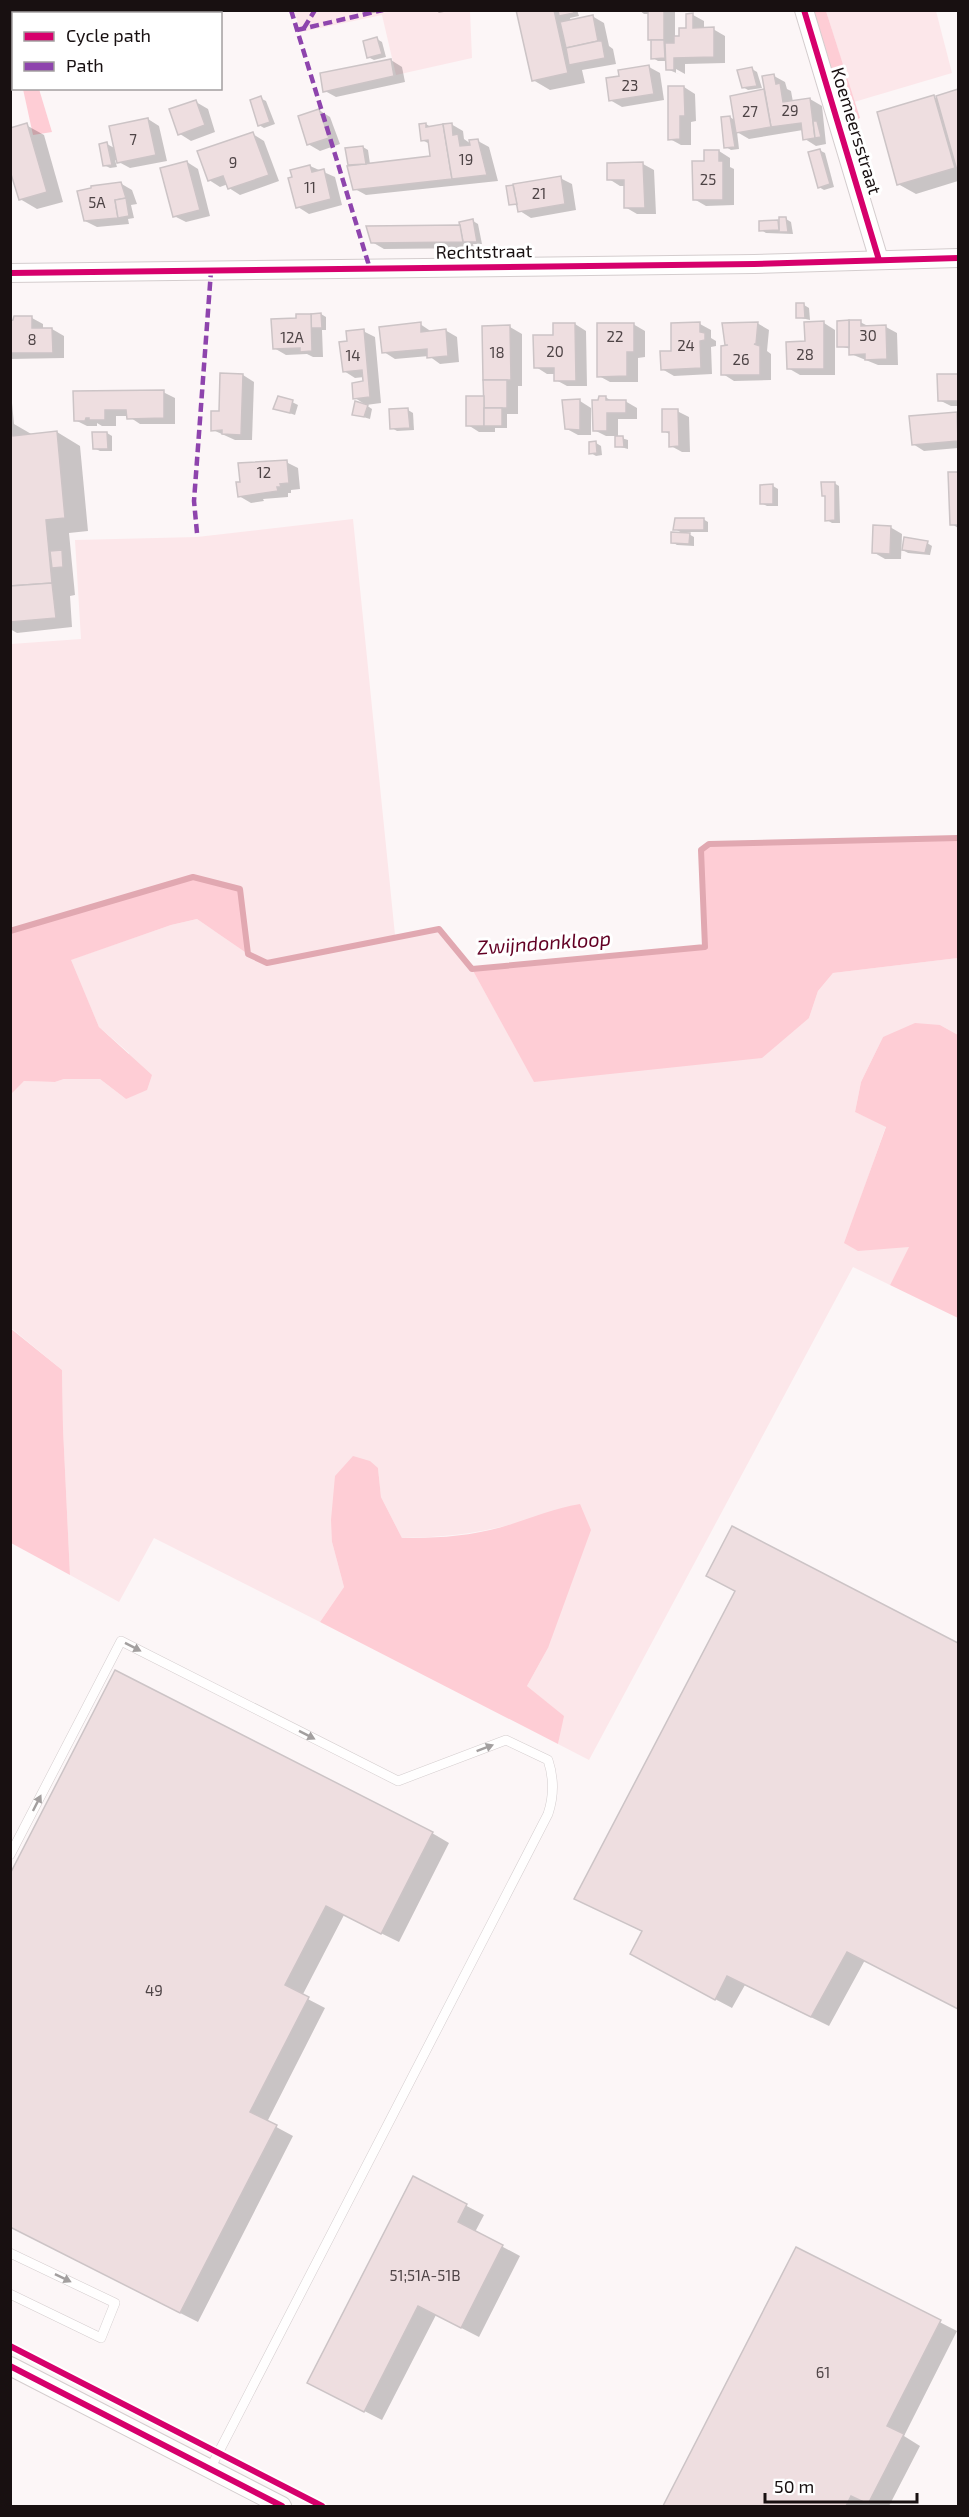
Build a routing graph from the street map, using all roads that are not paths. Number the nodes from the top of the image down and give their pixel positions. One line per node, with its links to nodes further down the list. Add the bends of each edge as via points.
1 (804, 10): 3 (street, Koemeersstraat)
2 (958, 258): 3 (street, Rechtstraat)
3 (879, 260): 4 (street, Rechtstraat)
4 (10, 273)
5 (10, 1855): 9 (lane, one-way to 9, via 121,1641 398,1781 506,1740 548,1760 553,1800 548,1814)
6 (10, 2253): 7 (lane, one-way to 7, via 115,2303 101,2338)
7 (10, 2294)
8 (10, 2366): 9 (street)
9 (210, 2469): 10 (street)
10 (282, 2506)

